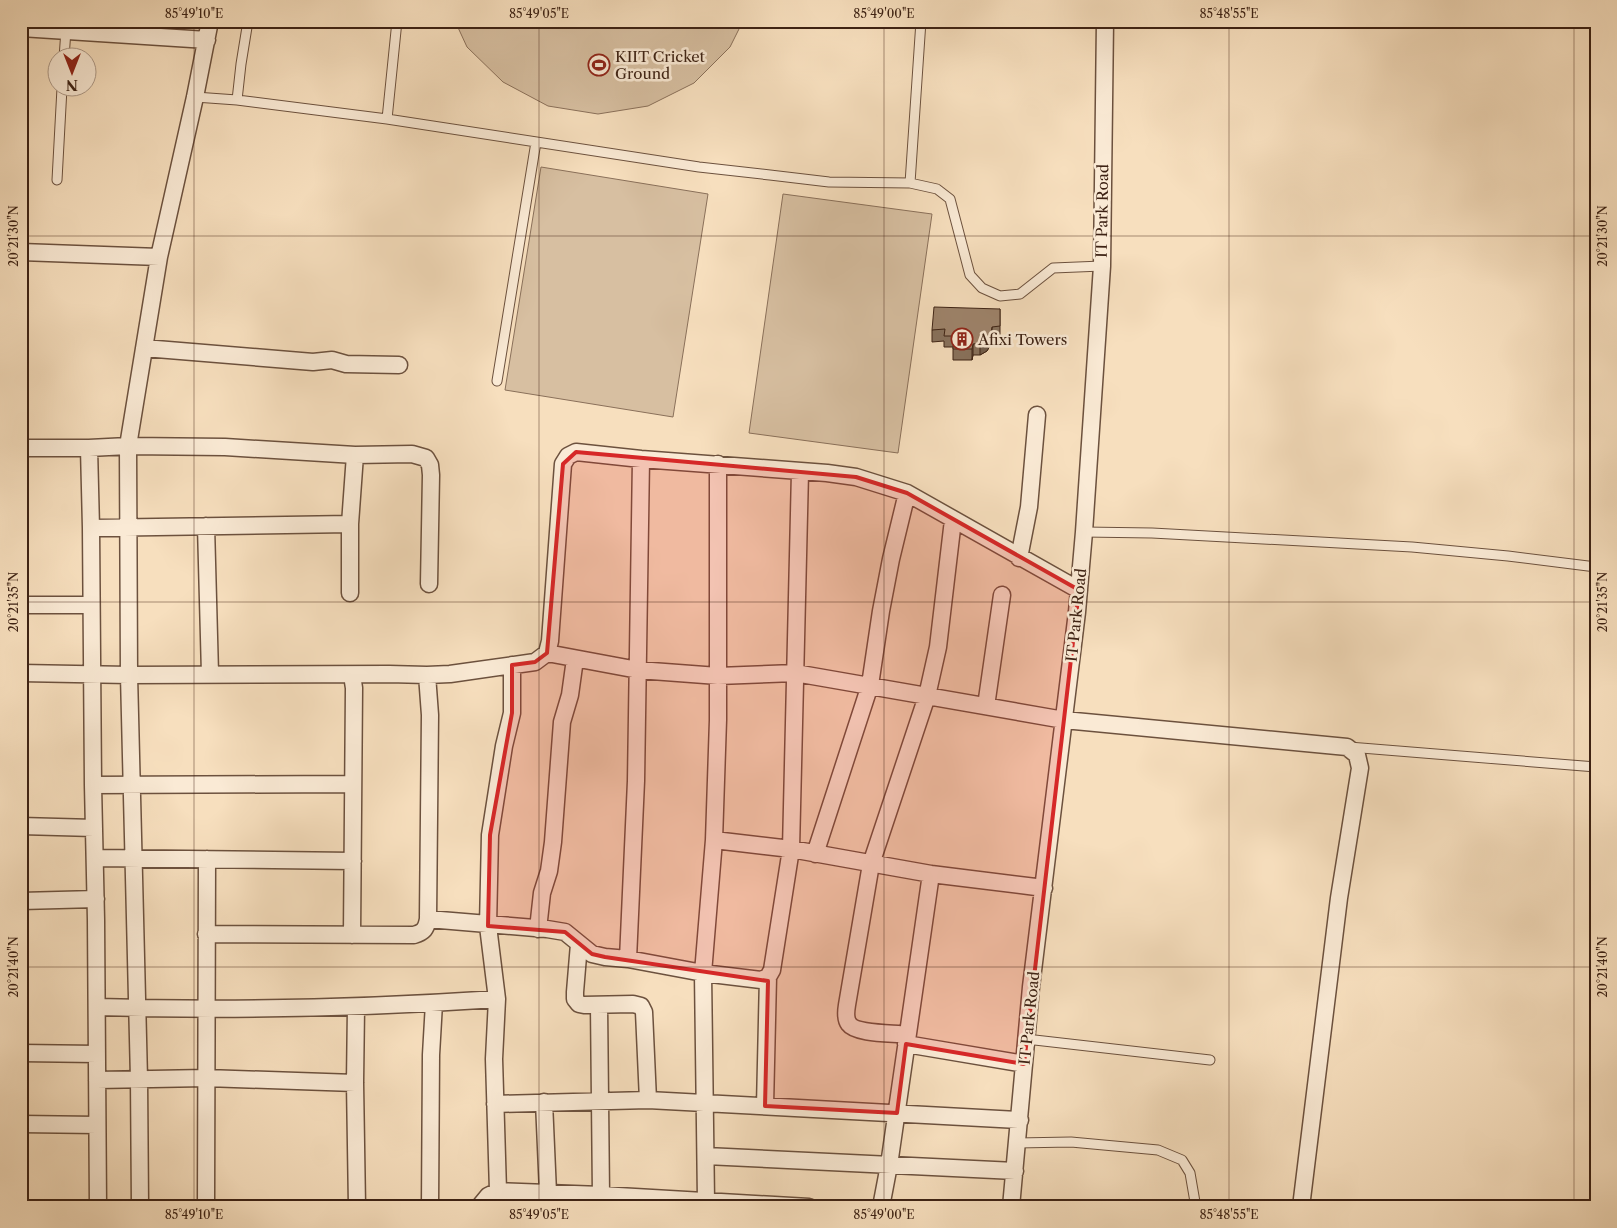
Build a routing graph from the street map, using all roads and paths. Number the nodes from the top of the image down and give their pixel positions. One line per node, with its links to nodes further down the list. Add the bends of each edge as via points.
1 (210, 21): 8 (street)
2 (248, 21): 12 (lane)
3 (397, 21): 13 (lane)
4 (921, 21): 16 (lane)
5 (1105, 21): 19 (street, IT Park Road)
6 (21, 28): 7 (street)
7 (66, 30): 8 (street); 9 (lane)
8 (207, 40): 10 (street)
9 (65, 48)
10 (195, 97): 12 (lane); 18 (street)
11 (61, 98): 15 (lane)
12 (237, 100): 13 (lane)
13 (387, 119): 14 (lane)
14 (536, 142): 16 (lane, via 699,167 829,182); 22 (lane)
15 (57, 180)
16 (910, 182): 19 (lane, via 937,189 950,199 970,275 982,288 1000,296 1020,294 1053,268)
17 (21, 252): 18 (street)
18 (159, 257): 20 (street)
19 (1102, 266): 37 (street, IT Park Road)
20 (144, 348): 21 (street, via 313,362 332,360 346,364); 24 (street)
21 (399, 365)
22 (498, 381)
23 (1037, 415): 38 (street, via 1030,507)
24 (128, 446): 26 (street); 27 (street, via 225,446); 35 (street)
25 (21, 448): 26 (street)
26 (89, 448): 36 (street)
27 (355, 455): 33 (street); 40 (street, via 412,454 426,458 431,475)
28 (641, 459): 29 (street); 46 (street, via 576,452 563,464); 49 (street)
29 (718, 464): 30 (street); 57 (street)
30 (800, 472): 31 (street, via 856,477); 50 (street)
31 (907, 493): 32 (street); 58 (street, via 882,602)
32 (953, 520): 38 (street); 59 (street, via 938,647)
33 (350, 524): 34 (street); 42 (street)
34 (206, 526): 35 (street); 53 (street)
35 (128, 527): 36 (street); 54 (street)
36 (91, 528): 45 (street)
37 (1084, 532): 39 (lane, via 1412,547); 41 (street, IT Park Road)
38 (1019, 558): 41 (street)
39 (1596, 567)
40 (429, 584)
41 (1079, 590): 61 (street, IT Park Road)
42 (350, 593)
43 (1002, 595): 60 (street)
44 (21, 604): 45 (street)
45 (91, 605): 52 (street)
46 (547, 653): 47 (street); 48 (street, via 536,662)
47 (576, 659): 49 (street); 83 (street, via 562,722 553,842)
48 (512, 665): 56 (street); 82 (street, via 512,714 490,835)
49 (638, 670): 57 (street); 87 (street)
50 (795, 673): 57 (street); 58 (street); 70 (street)
51 (21, 674): 52 (street)
52 (93, 674): 54 (street); 65 (street)
53 (210, 674): 54 (street); 55 (street)
54 (129, 675): 66 (street)
55 (352, 675): 56 (street); 64 (street)
56 (427, 675): 81 (street, via 430,715)
57 (718, 676): 69 (street)
58 (870, 685): 59 (street); 71 (street)
59 (927, 696): 60 (street); 76 (street)
60 (986, 706): 61 (street)
61 (1064, 720): 62 (street); 78 (street, IT Park Road)
62 (1346, 747): 63 (lane); 136 (street, via 1357,754 1360,768 1339,898)
63 (1596, 767)
64 (353, 784): 66 (street); 75 (street)
65 (93, 785): 66 (street); 68 (street)
66 (131, 785): 73 (street)
67 (21, 826): 68 (street)
68 (94, 828): 72 (street)
69 (714, 840): 70 (street); 88 (street)
70 (791, 849): 71 (street); 89 (street, via 772,970)
71 (815, 854): 76 (street)
72 (95, 858): 73 (street); 79 (street)
73 (133, 858): 74 (street); 95 (street)
74 (207, 859): 75 (street); 84 (street)
75 (353, 861): 85 (street)
76 (871, 864): 77 (street); 97 (street, via 846,1018 856,1030)
77 (931, 874): 78 (street); 97 (street)
78 (1044, 888): 98 (street, IT Park Road)
79 (96, 900): 80 (street); 93 (street)
80 (21, 901)
81 (428, 920): 82 (street); 85 (street, via 423,933 414,935)
82 (488, 926): 83 (street); 90 (street)
83 (538, 929): 86 (street, via 565,932)
84 (206, 934): 85 (street); 96 (street)
85 (352, 935)
86 (579, 944): 87 (street, via 592,954); 92 (street, via 575,999 579,1004)
87 (628, 959): 88 (street)
88 (703, 973): 89 (street, via 761,980); 111 (street)
89 (768, 977): 113 (street)
90 (497, 998): 91 (street); 112 (street)
91 (434, 1003): 94 (street); 131 (street)
92 (599, 1005): 108 (street, via 641,1006 644,1012); 110 (street)
93 (97, 1007): 95 (street); 101 (street)
94 (356, 1007): 96 (street); 107 (street)
95 (137, 1008): 96 (street); 105 (street)
96 (206, 1009): 104 (street)
97 (907, 1039): 103 (street); 114 (street)
98 (1026, 1039): 102 (lane); 103 (street, IT Park Road)
99 (21, 1048): 100 (street)
100 (21, 1053): 101 (street)
101 (97, 1054): 106 (street)
102 (1210, 1060)
103 (1024, 1064): 115 (street, IT Park Road)
104 (206, 1078): 105 (street); 107 (street); 129 (street)
105 (139, 1079): 106 (street); 128 (street)
106 (97, 1080): 117 (street)
107 (354, 1083): 130 (street)
108 (648, 1100): 110 (street); 111 (street)
109 (544, 1102): 110 (street); 112 (street); 122 (street)
110 (600, 1102): 123 (street)
111 (705, 1102): 113 (street); 119 (street)
112 (495, 1104): 124 (street)
113 (765, 1106): 114 (street)
114 (897, 1113): 115 (street); 120 (street)
115 (1020, 1120): 118 (street, IT Park Road)
116 (21, 1124): 117 (street)
117 (97, 1125): 127 (street)
118 (1017, 1143): 121 (street, IT Park Road); 126 (lane, via 1071,1142 1158,1150 1182,1160 1190,1173)
119 (706, 1156): 120 (street); 125 (street)
120 (889, 1165): 121 (street); 134 (street)
121 (1014, 1171): 135 (street, IT Park Road)
122 (548, 1193): 123 (street); 124 (street)
123 (601, 1195): 125 (street)
124 (505, 1196): 132 (street, via 488,1196)
125 (706, 1201): 133 (street)
126 (1195, 1202)
127 (98, 1207)
128 (140, 1207)
129 (206, 1207)
130 (357, 1207)
131 (430, 1207)
132 (479, 1207)
133 (810, 1207)
134 (881, 1207)
135 (1011, 1207)
136 (1301, 1207)

